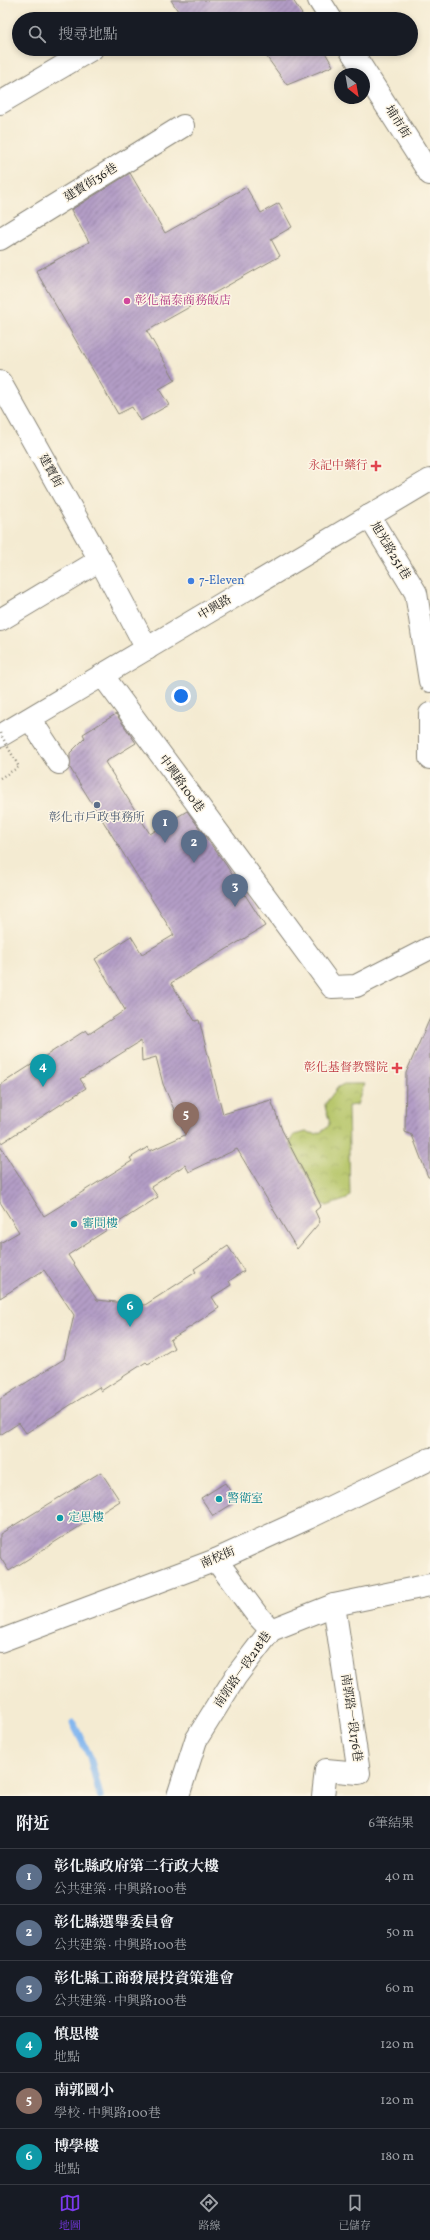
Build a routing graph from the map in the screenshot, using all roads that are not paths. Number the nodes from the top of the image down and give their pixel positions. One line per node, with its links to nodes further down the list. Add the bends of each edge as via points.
1 (319, 0): 2 (street)
2 (327, 12)
3 (80, 56): 5 (street)
4 (354, 56): 7 (street, 埔市街)
5 (0, 103)
6 (183, 126): 8 (street, 建寶街36巷)
7 (430, 174)
8 (0, 239)
9 (0, 382): 12 (street, 建寶街)
10 (430, 480): 11 (street, 中興路)
11 (369, 516): 14 (street, 中興路); 16 (street, 旭光路251巷, via 416,593)
12 (100, 560): 13 (street); 14 (street, 建寶街)
13 (0, 620)
14 (147, 649): 15 (street, 中興路)
15 (103, 676): 18 (street, 中興路); 22 (street, 中興路100巷, via 332,987 356,986)
16 (430, 681)
17 (430, 714): 20 (street)
18 (30, 719): 19 (street, 中興路); 21 (street)
19 (0, 735)
20 (430, 758)
21 (59, 763)
22 (430, 948)
23 (430, 1459): 24 (street, 南校街)
24 (216, 1560): 27 (street); 28 (street, 南校街)
25 (430, 1584): 26 (street, 南郭路一段218巷)
26 (334, 1605): 27 (street, 南郭路一段218巷); 30 (street, 南郭路一段176巷, via 359,1773 326,1770)
27 (271, 1630): 29 (street, 南郭路一段218巷, via 236,1676 196,1740)
28 (0, 1641)
29 (178, 1796)
30 (323, 1796)

